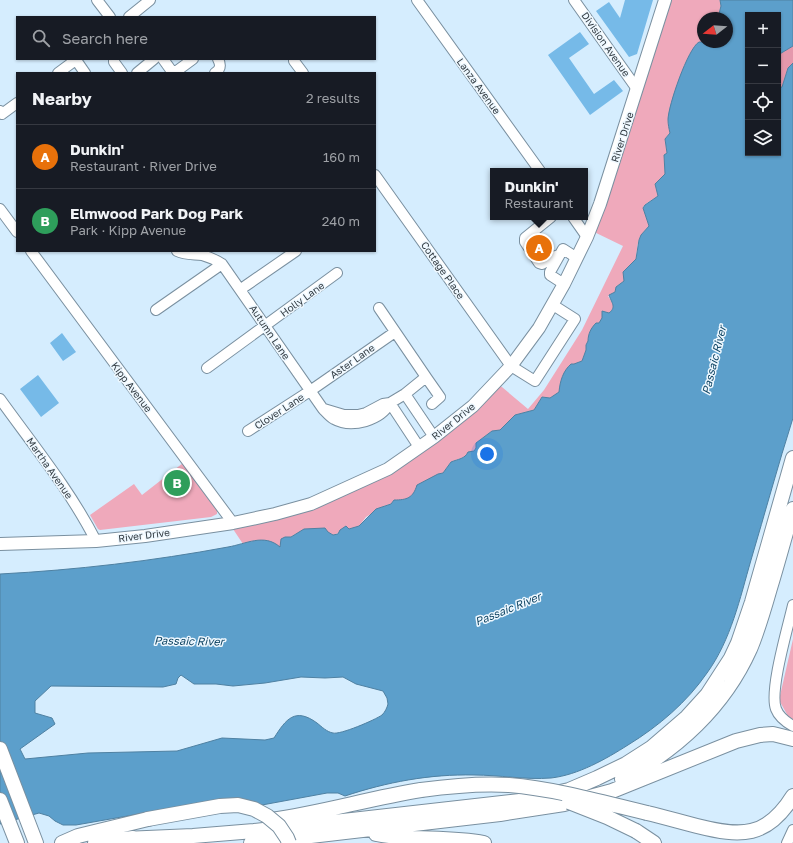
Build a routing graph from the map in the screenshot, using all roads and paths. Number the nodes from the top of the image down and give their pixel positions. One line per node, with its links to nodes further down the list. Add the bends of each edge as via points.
1 (97, 0): 6 (street)
2 (150, 0): 7 (street)
3 (418, 0): 26 (street, Lanza Avenue)
4 (574, 0): 23 (street, Division Avenue)
5 (665, 0): 23 (main road, River Drive)
6 (109, 16)
7 (131, 16)
8 (76, 60): 15 (street); 16 (street)
9 (114, 60): 17 (street)
10 (153, 60): 18 (street)
11 (164, 60): 19 (street)
12 (192, 60): 20 (street)
13 (218, 60): 21 (street, via 220,67)
14 (294, 61): 22 (street)
15 (59, 72)
16 (84, 72)
17 (121, 72)
18 (138, 72)
19 (172, 72)
20 (174, 72)
21 (216, 72)
22 (302, 72)
23 (637, 88): 32 (main road, River Drive)
24 (16, 104): 25 (street, via 2,114)
25 (0, 111)
26 (538, 168)
27 (376, 176): 47 (street, Cottage Place)
28 (0, 209): 31 (street)
29 (547, 220): 36 (street, via 525,238 525,242 539,263)
30 (575, 220): 32 (street)
31 (16, 231)
32 (587, 237): 38 (main road, River Drive)
33 (32, 252): 61 (street, Kipp Avenue)
34 (180, 252): 37 (street)
35 (295, 252): 41 (street)
36 (559, 256): 38 (street, via 563,249); 40 (street, via 549,273)
37 (218, 258): 41 (street, Autumn Lane); 44 (street)
38 (577, 258): 40 (main road, River Drive)
39 (337, 273): 45 (street, Holly Lane)
40 (564, 284): 42 (main road, River Drive)
41 (241, 290): 45 (street, Autumn Lane)
42 (553, 305): 47 (main road, River Drive); 47 (street, via 575,319 536,381)
43 (379, 308): 46 (street)
44 (156, 310)
45 (266, 325): 48 (street, Holly Lane); 50 (street, Autumn Lane)
46 (395, 332): 49 (street); 50 (street, Aster Lane)
47 (511, 366): 56 (main road, River Drive, via 473,406)
48 (207, 368)
49 (426, 377): 51 (street, Autumn Lane); 54 (street, via 440,397)
50 (310, 391): 53 (street, Autumn Lane, via 323,408 344,415 366,413); 55 (street, Clover Lane)
51 (404, 394): 53 (street, Autumn Lane); 56 (street)
52 (0, 399): 62 (street, Martha Avenue, via 69,494)
53 (390, 403): 57 (street)
54 (432, 404)
55 (248, 430)
56 (434, 437): 57 (main road, River Drive)
57 (419, 448): 61 (main road, River Drive, via 388,469 311,504)
58 (793, 458): 75 (highway, via 752,602 731,658 707,695 687,717 651,748 626,764 569,790 520,801 254,831)
59 (793, 509): 64 (highway)
60 (793, 522): 64 (highway)
61 (233, 523): 62 (main road, River Drive)
62 (96, 541): 63 (main road, River Drive)
63 (0, 544)
64 (765, 605): 72 (highway, via 750,649 734,678 717,702 691,730 658,757 616,782)
65 (793, 605): 66 (street, via 774,701 780,716)
66 (793, 726)
67 (793, 739): 72 (highway, via 772,734 736,740 612,791)
68 (0, 749): 77 (highway)
69 (421, 790): 70 (highway, bridge, via 451,786 509,785 560,792 711,830 740,833 752,832 775,820); 75 (highway, via 279,819); 83 (highway, bridge, via 482,788 514,790 545,796 607,817)
70 (793, 796)
71 (0, 800): 76 (highway)
72 (544, 808): 74 (highway)
73 (793, 830): 84 (street)
74 (362, 831): 80 (highway); 82 (highway, via 390,837 469,840)
75 (124, 839): 79 (highway)
76 (17, 843)
77 (36, 843)
78 (62, 843): 81 (highway, bridge, via 78,836 148,819 238,805 267,816 278,826)
79 (95, 843)
80 (252, 843)
81 (289, 843)
82 (484, 843)
83 (654, 843)
84 (787, 843)

